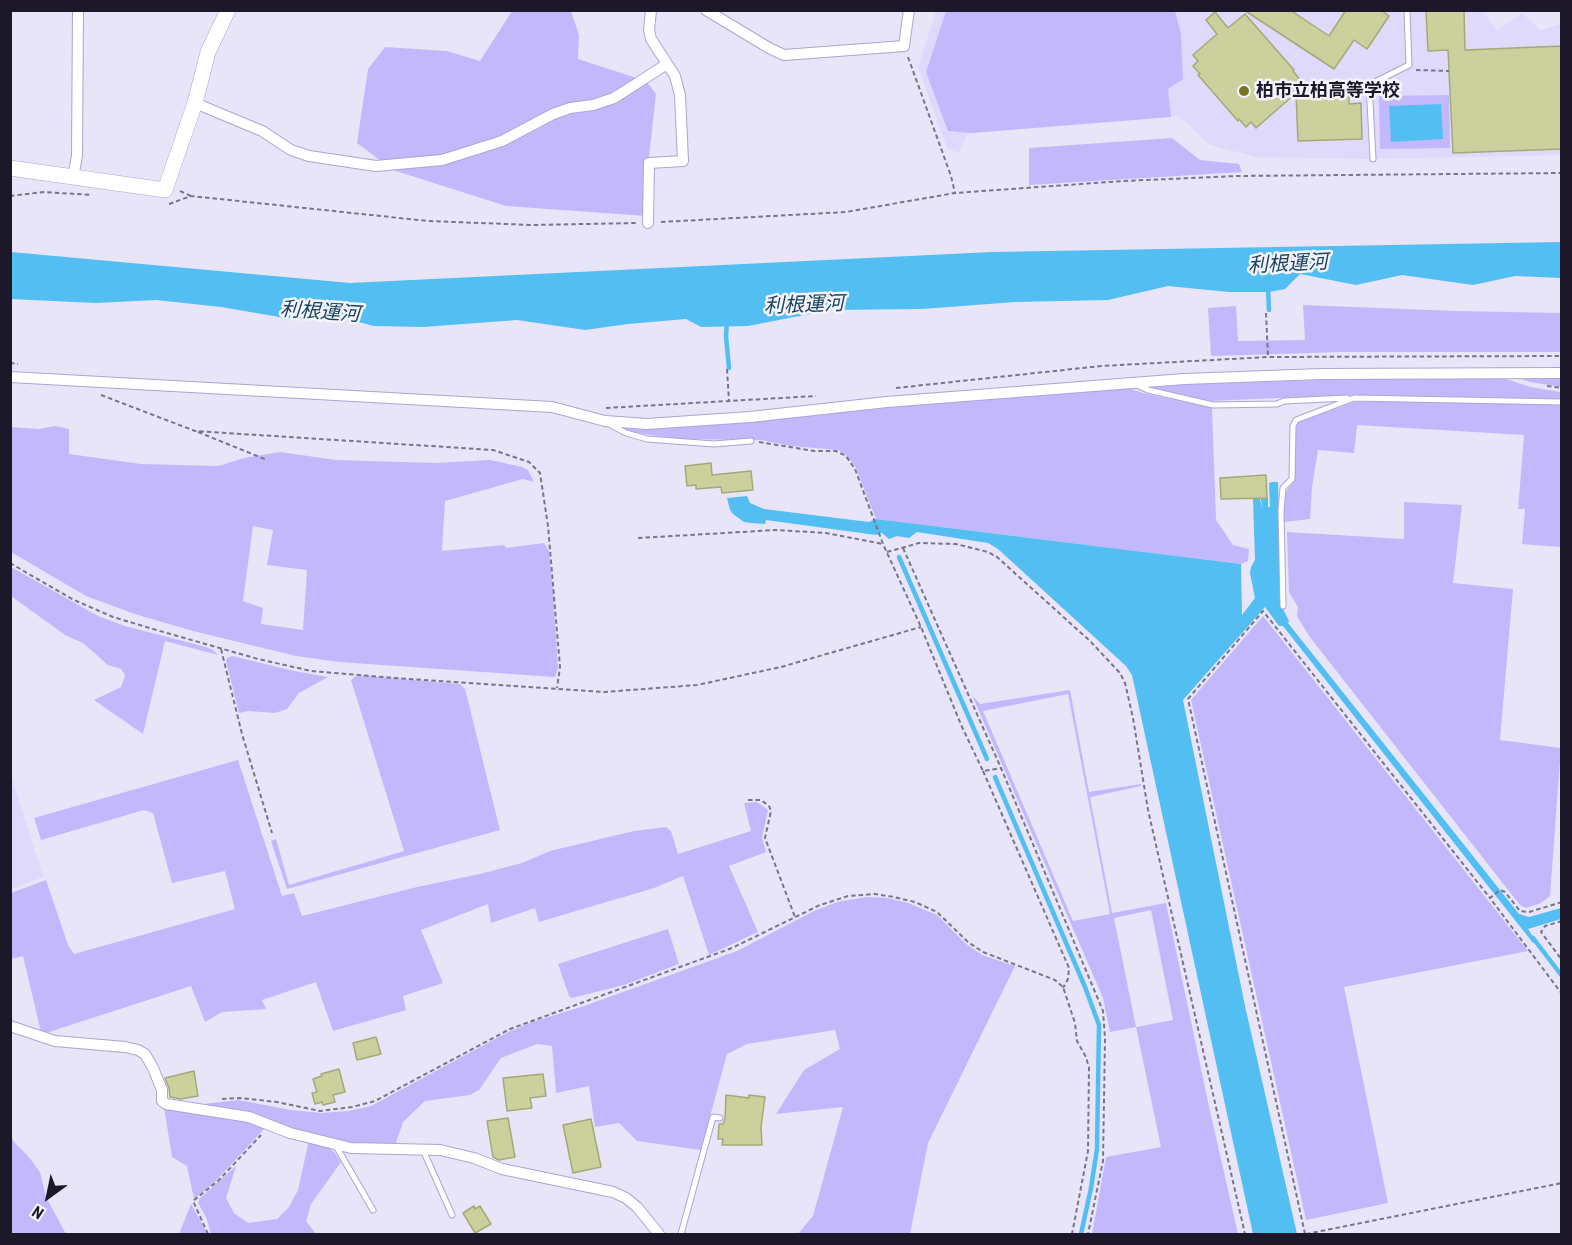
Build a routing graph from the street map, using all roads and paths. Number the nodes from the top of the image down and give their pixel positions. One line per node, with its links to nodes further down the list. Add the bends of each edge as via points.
1 (78, 10): 17 (street, via 77,156)
2 (228, 10): 13 (street, via 208,52)
3 (651, 10): 8 (street, via 651,39)
4 (706, 10): 7 (street, via 784,55)
5 (909, 10): 7 (street)
6 (1407, 10): 9 (lane)
7 (904, 46): 18 (path)
8 (667, 64): 13 (street, via 614,98 553,114 502,141 441,160 376,166 291,150 262,131); 22 (street, via 680,94 683,161 649,162)
9 (1409, 65): 10 (path, via 1419,71); 11 (lane)
10 (1449, 71)
11 (1370, 84): 12 (lane); 14 (lane)
12 (1311, 86)
13 (195, 103): 17 (street, via 165,190)
14 (1373, 159)
15 (10, 168): 17 (street)
16 (1562, 173): 18 (path, via 1237,176)
17 (73, 177)
18 (955, 194): 22 (path, via 846,212)
19 (10, 196): 20 (path, via 44,192)
20 (102, 197)
21 (160, 203): 22 (path, via 172,204 191,196 428,221 532,225)
22 (648, 223)
23 (1266, 313): 24 (path)
24 (1268, 357)
25 (727, 369): 31 (path)
26 (1562, 373): 28 (street, via 1321,374)
27 (10, 377): 33 (street, via 552,407)
28 (1131, 382): 30 (lane, via 1148,390 1213,405); 33 (street, via 711,420 647,424)
29 (96, 393): 34 (path)
30 (1354, 398): 32 (lane); 42 (lane, via 1302,416 1293,426 1292,479 1282,488)
31 (729, 401)
32 (1562, 402)
33 (605, 421): 35 (lane, via 626,434 647,439 714,444)
34 (195, 431): 36 (path); 45 (path, via 493,450 529,462 540,473 548,526 560,667)
35 (751, 441): 38 (path, via 836,451 846,456)
36 (267, 460)
37 (638, 538): 38 (path, via 776,530 826,533)
38 (883, 544): 40 (path)
39 (903, 547): 40 (path); 46 (path); 71 (path, via 919,543 956,544 979,548 997,557 1090,641 1125,683 1148,810)
40 (887, 552): 43 (path)
41 (10, 563): 44 (path, via 103,612)
42 (1283, 606)
43 (921, 627): 45 (path, via 781,667 697,685 604,692); 47 (path)
44 (221, 649): 45 (path, via 311,671); 49 (path)
45 (556, 688)
46 (1001, 768): 47 (path); 70 (path, via 1102,1011 1103,1161)
47 (983, 771): 55 (path, via 1069,968)
48 (748, 800): 52 (path, via 761,801 771,811 765,838)
49 (272, 833)
50 (1491, 898): 51 (path, via 1500,890 1520,911 1529,912); 56 (path); 72 (path, via 1263,611 1188,699)
51 (1562, 902)
52 (795, 917): 55 (path, via 848,896 874,894 905,900 937,912 982,952 1055,980); 58 (path, via 732,948 510,1029 375,1101 320,1111 240,1098)
53 (1562, 921): 54 (path, via 1545,926 1541,932)
54 (1562, 960)
55 (1064, 988): 69 (path, via 1077,1041 1089,1068 1088,1151)
56 (1562, 994)
57 (10, 1026): 60 (street, via 55,1041 138,1050 153,1068 162,1101 183,1108 249,1117)
58 (215, 1100)
59 (720, 1118): 68 (lane, via 713,1117)
60 (270, 1125): 61 (street); 66 (path, via 193,1202)
61 (334, 1143): 62 (street, via 351,1148); 64 (lane)
62 (423, 1150): 65 (lane); 67 (street, via 440,1150 502,1169 613,1192 637,1207)
63 (1562, 1183): 72 (path)
64 (373, 1210)
65 (452, 1215)
66 (208, 1234)
67 (657, 1234)
68 (681, 1234)
69 (1072, 1234)
70 (1088, 1234)
71 (1245, 1234)
72 (1306, 1234)

